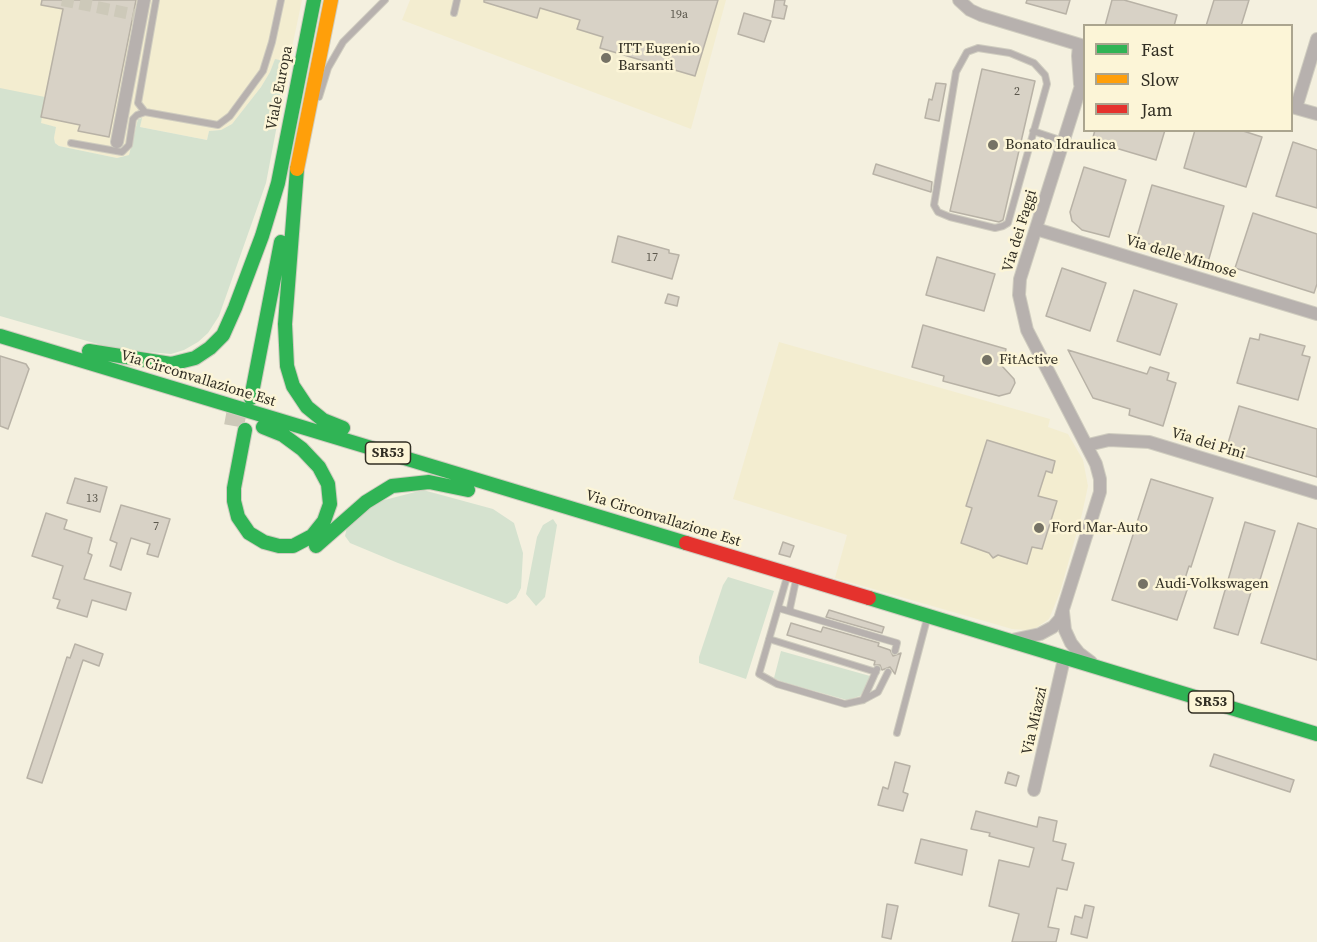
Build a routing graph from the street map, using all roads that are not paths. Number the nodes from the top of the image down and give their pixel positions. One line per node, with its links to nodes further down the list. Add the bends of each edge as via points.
1 (144, 0): 11 (street)
2 (156, 0): 11 (lane)
3 (281, 0): 18 (lane, via 263,71 224,122 209,125)
4 (307, 0): 19 (lane, via 294,65)
5 (314, 0): 19 (main road, Viale Europa)
6 (331, 0): 26 (main road)
7 (385, 0): 16 (lane, via 343,42 328,68)
8 (457, 0): 10 (lane)
9 (958, 0): 13 (street, via 981,15)
10 (454, 13)
11 (143, 16): 18 (lane, via 138,103); 23 (street)
12 (1317, 39): 17 (street)
13 (1082, 46): 15 (street, Via dei Faggi, via 1078,56)
14 (1083, 79): 15 (street, Via dei Faggi)
15 (1079, 91): 24 (street, Via dei Faggi)
16 (319, 100)
17 (1294, 108): 20 (street)
18 (145, 112): 25 (lane, via 133,120 129,145 122,152)
19 (292, 113): 28 (main road, Viale Europa)
20 (1317, 114)
21 (314, 127): 26 (lane)
22 (1033, 131): 22 (lane, via 1047,84 1045,75 1034,63 1010,53 978,48 967,52 956,72 934,205 938,212 995,228 1008,223); 24 (lane)
23 (117, 142)
24 (1063, 142): 29 (street, Via dei Faggi)
25 (71, 143)
26 (301, 151): 27 (main road)
27 (297, 169): 28 (main road, via 245,396); 34 (main road, via 285,342 288,373 299,398 311,412 330,423 423,454)
28 (278, 183): 31 (main road, via 231,319 220,338 201,355 180,363 145,362 51,340)
29 (1036, 229): 30 (street, Via delle Mimose); 33 (street, Via dei Faggi, via 1020,279 1022,313 1027,330)
30 (1317, 315)
31 (0, 334): 32 (main road, Via Circonvallazione Est / SR53)
32 (100, 367): 34 (main road, Via Circonvallazione Est / SR53); 36 (main road, via 153,391 276,431 302,449 325,476 330,504 322,525 304,541 289,546 270,545 254,537 236,509 239,428 222,495 225,516 246,545 271,557 306,552 371,498 404,483 439,483 510,502)
33 (1088, 446): 35 (street, Via dei Pini, via 1109,440 1149,442); 40 (street, Via dei Faggi, via 1100,479 1100,492)
34 (514, 492): 36 (main road, Via Circonvallazione Est / SR53)
35 (1317, 493)
36 (572, 509): 37 (main road, Via Circonvallazione Est / SR53)
37 (793, 574): 38 (lane); 39 (lane); 41 (main road, Via Circonvallazione Est / SR53)
38 (778, 608): 39 (lane); 42 (lane)
39 (791, 611): 43 (lane)
40 (1063, 612): 44 (street, Via dei Faggi, via 1053,627 1040,634); 48 (street, via 1071,643)
41 (928, 616): 44 (main road, Via Circonvallazione Est / SR53); 51 (lane)
42 (769, 639): 50 (lane, via 877,670); 50 (lane, via 759,671 761,676 829,701 844,704)
43 (886, 640): 45 (lane); 46 (lane, via 897,643)
44 (1005, 641): 47 (main road, Via Circonvallazione Est / SR53)
45 (884, 648)
46 (895, 651)
47 (1064, 658): 48 (main road, Via Circonvallazione Est / SR53); 53 (street, Via Miazzi)
48 (1104, 671): 52 (main road, Via Circonvallazione Est / SR53)
49 (888, 672): 50 (lane, via 881,689)
50 (863, 700)
51 (897, 733)
52 (1317, 734)
53 (1034, 790)

